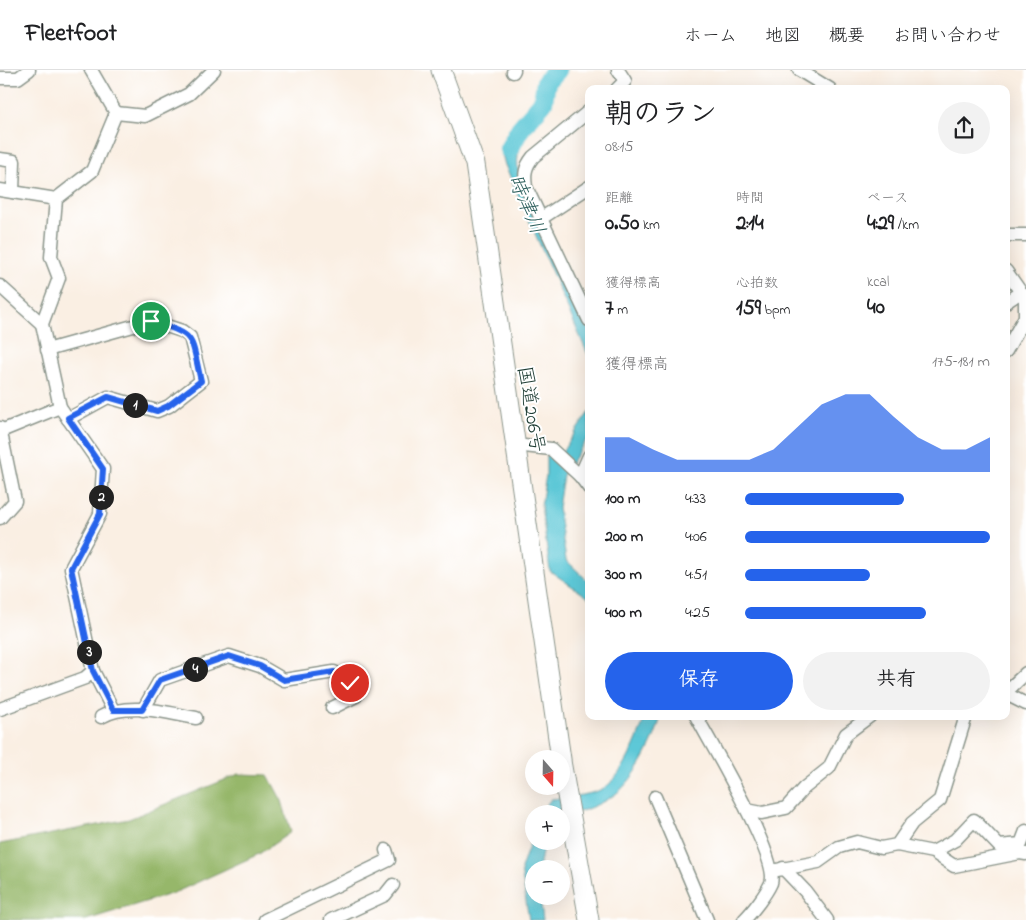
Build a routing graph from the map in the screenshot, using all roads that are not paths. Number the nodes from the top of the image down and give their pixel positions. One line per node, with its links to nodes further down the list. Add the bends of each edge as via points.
1 (29, 70): 7 (street, via 18,78)
2 (91, 70): 10 (street)
3 (214, 70): 10 (street, via 189,94 145,116)
4 (441, 70): 30 (highway, 国道206号, via 474,164)
5 (618, 70): 8 (street, via 626,82)
6 (799, 70): 9 (street)
7 (0, 78)
8 (622, 85)
9 (823, 85)
10 (116, 113): 15 (street, via 92,171)
11 (585, 115): 16 (street, via 526,166 526,187)
12 (0, 159): 14 (street, via 14,161)
13 (585, 190): 16 (street)
14 (6, 191): 15 (street)
15 (56, 199): 24 (street, via 51,257 59,278)
16 (542, 218): 23 (street)
17 (1010, 235): 18 (street)
18 (1026, 235)
19 (1010, 277): 21 (street)
20 (0, 286): 24 (street)
21 (1021, 292): 22 (street); 25 (street, via 1025,298 1025,317)
22 (1010, 299)
23 (585, 310)
24 (42, 324): 26 (street)
25 (1010, 344)
26 (47, 350): 27 (street); 28 (street, via 151,321 182,331 190,337 201,381 168,406 157,411 108,397)
27 (60, 407): 28 (street); 29 (street)
28 (68, 418): 36 (street, via 103,469 100,514 71,568)
29 (0, 430): 31 (street)
30 (514, 445): 33 (street, via 551,449); 50 (highway, 国道206号)
31 (4, 461): 35 (street, via 15,501)
32 (585, 465): 33 (street)
33 (580, 476): 34 (street)
34 (585, 483)
35 (0, 518)
36 (93, 671): 42 (street, via 85,678); 43 (street)
37 (1026, 673): 38 (street)
38 (1010, 689)
39 (1010, 695): 40 (street)
40 (1026, 704)
41 (332, 708): 44 (street, via 356,696 356,685 334,672 284,680 260,666 229,656 160,680)
42 (0, 709)
43 (113, 710): 44 (street); 45 (street)
44 (142, 710): 46 (street)
45 (101, 717)
46 (196, 718)
47 (698, 720): 53 (street, via 725,764)
48 (865, 720): 53 (street, via 846,734 830,768 804,788 786,808 762,813)
49 (965, 720): 55 (street, via 940,800 912,823)
50 (560, 750)
51 (566, 795): 63 (highway, 国道206号)
52 (655, 797): 64 (street)
53 (747, 810): 59 (street)
54 (1026, 831): 56 (street)
55 (897, 845): 58 (street); 59 (street, via 881,848 857,842 839,847 818,862)
56 (1024, 847): 58 (street, via 954,866); 58 (street, via 998,846 974,820 955,840)
57 (386, 850): 61 (street, via 389,860)
58 (933, 852)
59 (778, 870): 65 (street); 66 (street, via 805,891)
60 (394, 885): 62 (street, via 385,895)
61 (265, 920)
62 (331, 920)
63 (588, 920)
64 (707, 920)
65 (744, 920)
66 (827, 920)

